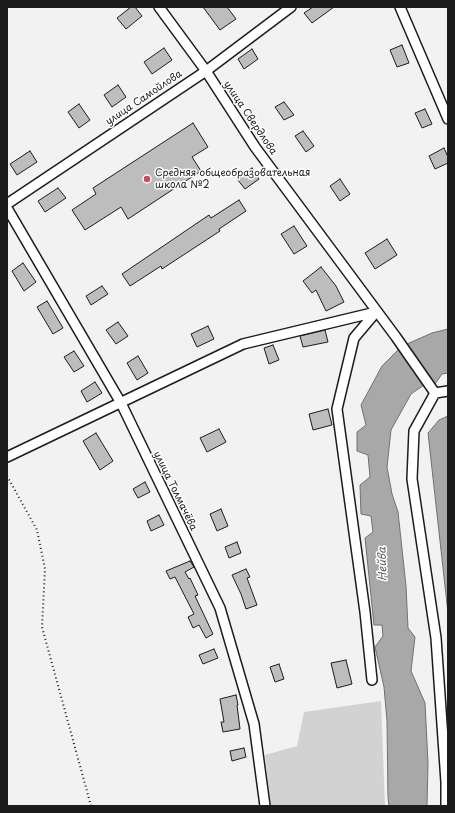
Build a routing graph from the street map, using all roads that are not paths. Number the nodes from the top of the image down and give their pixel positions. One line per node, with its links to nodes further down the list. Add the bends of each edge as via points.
1 (159, 7): 4 (street, улица Свердлова)
2 (291, 7): 4 (street, улица Самойлова)
3 (400, 7): 5 (street)
4 (206, 70): 6 (street, улица Самойлова); 8 (street, улица Свердлова, via 255,147)
5 (448, 119)
6 (7, 204)
7 (7, 208): 11 (street, улица Толмачёва)
8 (376, 312): 10 (street, улица Свердлова); 11 (street, via 243,344); 13 (street, via 354,338 337,409)
9 (448, 391): 10 (street)
10 (435, 393): 15 (street, via 414,431 412,479 436,638)
11 (121, 403): 12 (street); 14 (street, улица Толмачёва, via 220,608 254,724)
12 (7, 457)
13 (372, 680)
14 (265, 806)
15 (446, 806)

